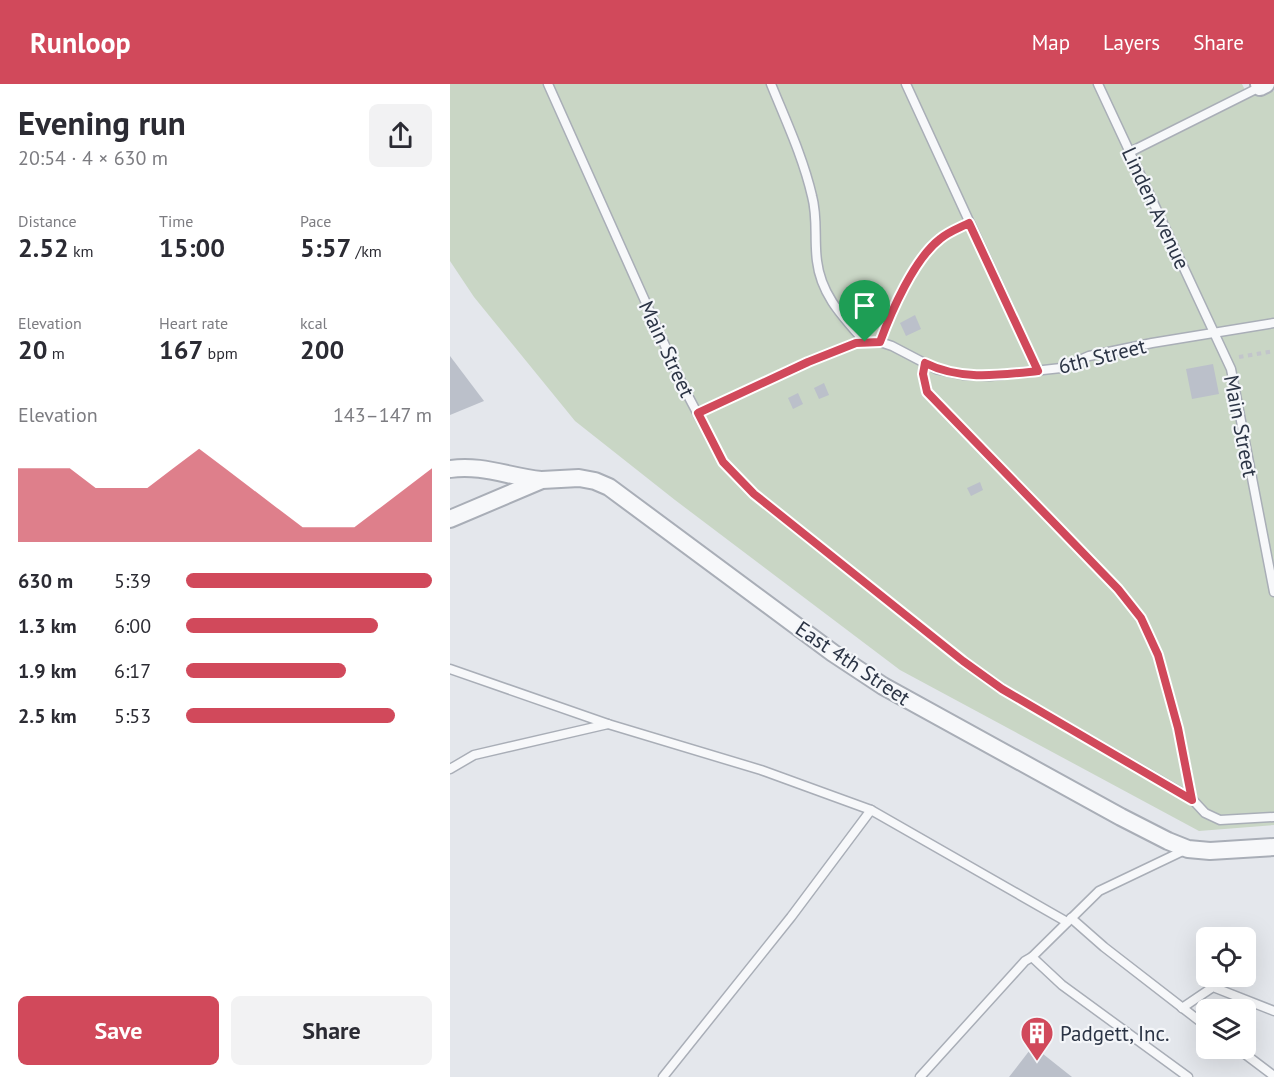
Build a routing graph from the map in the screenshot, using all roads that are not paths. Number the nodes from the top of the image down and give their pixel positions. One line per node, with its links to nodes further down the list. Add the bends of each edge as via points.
1 (548, 84): 14 (lane, Main Street)
2 (771, 84): 10 (lane, via 801,156 813,199 821,280 834,307)
3 (906, 84): 7 (lane)
4 (1098, 84): 6 (lane, Linden Avenue)
5 (1262, 85): 6 (lane)
6 (1130, 152): 9 (lane, Linden Avenue)
7 (969, 223): 11 (lane, via 940,239 926,254 906,282); 13 (lane)
8 (1274, 323): 9 (lane, 6th Street)
9 (1215, 332): 13 (lane, 6th Street, via 1100,354 1061,368); 18 (lane, Main Street, via 1231,369)
10 (865, 342): 11 (lane, 6th Street); 14 (lane, 6th Street, via 808,362)
11 (880, 342): 12 (lane, 6th Street)
12 (925, 363): 13 (lane, 6th Street, via 964,375); 22 (lane, via 927,392 1118,589 1141,618 1158,655)
13 (1038, 371)
14 (698, 413): 22 (lane, Main Street, via 723,462 754,494 963,661 1002,689)
15 (450, 469): 16 (street, via 484,468)
16 (542, 480): 17 (street, East 4th Street); 26 (street, East 4th Street, via 579,478 609,487 883,686 1121,817)
17 (450, 519)
18 (1274, 592)
19 (450, 669): 20 (lane)
20 (608, 724): 21 (lane, via 474,755); 23 (lane, via 761,770)
21 (450, 769)
22 (1192, 800): 24 (lane, Main Street, via 1205,813 1220,820)
23 (871, 810): 27 (lane); 34 (lane)
24 (1274, 817)
25 (1274, 847): 26 (street, East 4th Street)
26 (1188, 849): 27 (lane, via 1099,891)
27 (1069, 920): 28 (lane); 29 (lane)
28 (1032, 957): 35 (lane); 36 (lane, via 1062,985)
29 (1182, 1008): 30 (lane, via 1213,987); 31 (lane)
30 (1274, 1011)
31 (1196, 1018)
32 (1252, 1059): 33 (lane)
33 (1274, 1076)
34 (663, 1077)
35 (920, 1077)
36 (1188, 1077)

